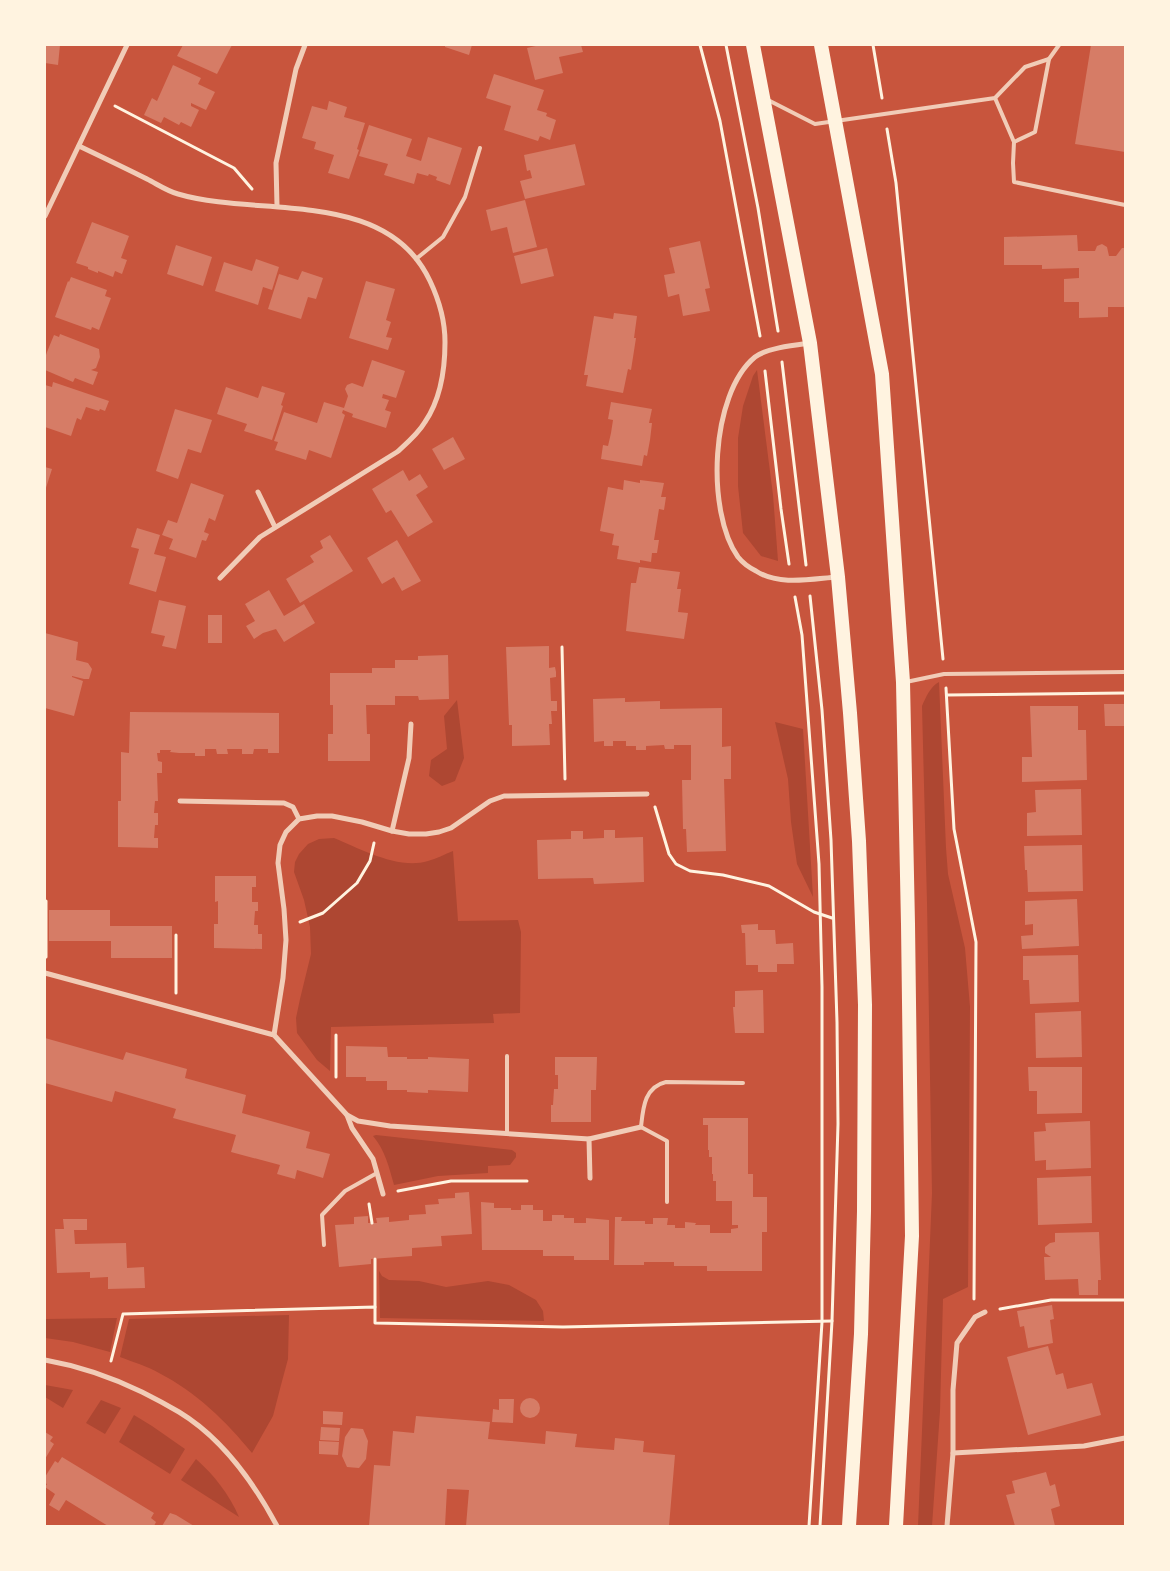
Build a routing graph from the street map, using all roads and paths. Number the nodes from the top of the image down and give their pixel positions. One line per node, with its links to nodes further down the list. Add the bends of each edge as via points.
1 (127, 45): 12 (street)
2 (305, 45): 20 (street, via 296,69 276,163)
3 (700, 45): 25 (path, via 720,120)
4 (726, 45): 24 (path)
5 (754, 45): 10 (highway)
6 (821, 45): 14 (highway)
7 (873, 45): 13 (path)
8 (1059, 45): 9 (lane)
9 (1049, 59): 11 (lane, via 1025,68); 15 (lane, via 1035,132)
10 (764, 98): 14 (lane, via 815,124); 23 (highway)
11 (995, 98): 13 (lane); 15 (lane)
12 (102, 99): 16 (street); 19 (path, via 234,168)
13 (885, 114): 14 (lane); 34 (path, via 896,183)
14 (835, 122): 35 (highway, via 882,374)
15 (1014, 142): 18 (lane, via 1014,182)
16 (80, 146): 19 (street, via 176,193); 21 (street)
17 (480, 148): 22 (lane, via 465,198 443,237)
18 (1125, 204)
19 (266, 205): 20 (street)
20 (277, 206): 22 (street, via 357,219 380,228)
21 (45, 216)
22 (416, 259): 27 (street, via 436,293 445,338 441,381 426,421 397,452)
23 (810, 343): 24 (street); 28 (highway)
24 (781, 348): 25 (street); 31 (path)
25 (763, 353): 30 (path); 30 (street, via 743,371 722,421 718,441 720,509 724,529 739,559 776,580)
26 (258, 492): 27 (street)
27 (275, 527): 29 (street, via 260,537)
28 (838, 577): 31 (street); 81 (highway, via 850,713 865,1005 861,1334)
29 (220, 578)
30 (791, 580): 31 (street); 46 (path, via 802,635)
31 (808, 580): 47 (path, via 822,710)
32 (562, 647): 40 (path)
33 (1125, 672): 34 (lane)
34 (944, 674): 35 (lane); 37 (path)
35 (903, 682): 82 (highway, via 912,1236)
36 (1125, 693): 37 (path)
37 (947, 695): 71 (path, via 954,829 976,942)
38 (411, 724): 44 (street, via 408,758)
39 (647, 794): 40 (street); 46 (path, via 653,800 669,854 676,864 690,871 769,886)
40 (565, 795): 44 (street, via 504,796 490,801 452,828 426,834)
41 (180, 801): 42 (street, via 284,803 293,808)
42 (299, 819): 43 (street, via 332,816); 48 (street, via 286,832 280,845 278,863)
43 (379, 827): 44 (street); 48 (path, via 370,861 357,882 323,913)
44 (392, 831)
45 (46, 901): 50 (path)
46 (820, 914): 47 (path); 73 (path)
47 (833, 918): 72 (path, via 838,1124)
48 (286, 928): 52 (street, via 283,978)
49 (176, 935): 51 (path)
50 (45, 973): 51 (street)
51 (175, 1008): 52 (street)
52 (274, 1035): 57 (street)
53 (336, 1035): 55 (path)
54 (507, 1056): 59 (lane)
55 (336, 1063)
56 (743, 1083): 58 (lane, via 659,1084 650,1091 644,1103)
57 (347, 1115): 59 (street, via 358,1121 390,1126); 61 (street, via 373,1159)
58 (641, 1128): 60 (street); 65 (lane, via 667,1141)
59 (507, 1134): 60 (street)
60 (589, 1140): 62 (street)
61 (377, 1173): 64 (street); 66 (lane, via 345,1192 322,1215)
62 (590, 1178)
63 (527, 1181): 64 (path, via 451,1180)
64 (383, 1194)
65 (667, 1202)
66 (324, 1245)
67 (375, 1259): 69 (path)
68 (1125, 1300): 70 (path, via 1051,1300)
69 (375, 1307): 73 (path, via 375,1323 563,1327); 75 (path, via 123,1314)
70 (985, 1312): 71 (street)
71 (975, 1318): 77 (street, via 957,1343)
72 (832, 1321): 73 (path); 80 (path)
73 (822, 1322): 79 (path)
74 (45, 1360): 75 (street)
75 (107, 1376): 78 (street, via 180,1412 209,1436 243,1472)
76 (1125, 1438): 77 (street, via 1084,1446)
77 (953, 1454): 83 (street)
78 (277, 1526)
79 (809, 1526)
80 (820, 1526)
81 (850, 1526)
82 (896, 1526)
83 (947, 1526)

